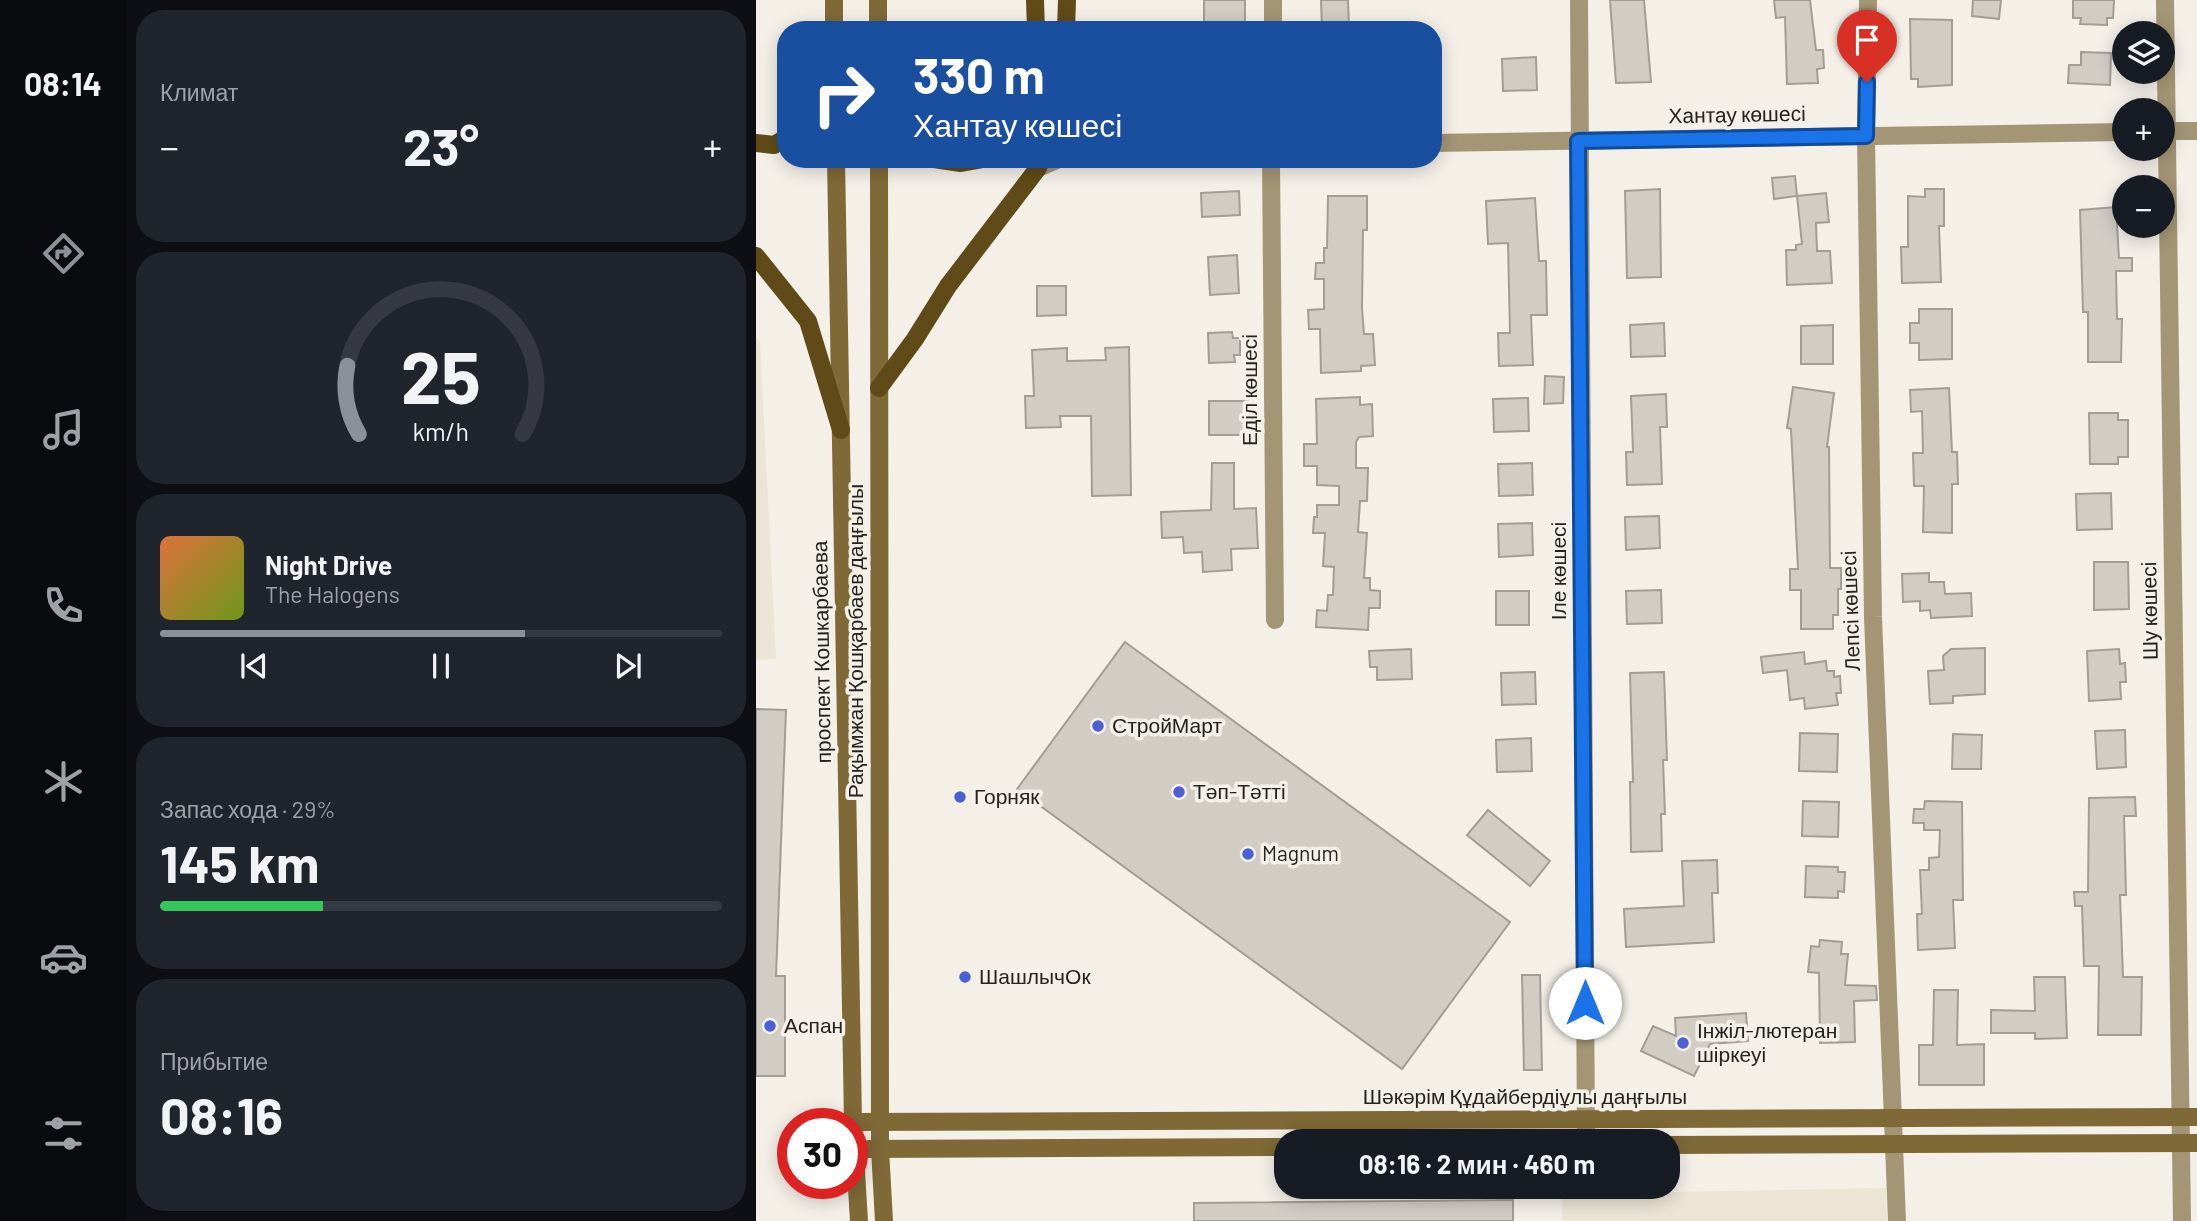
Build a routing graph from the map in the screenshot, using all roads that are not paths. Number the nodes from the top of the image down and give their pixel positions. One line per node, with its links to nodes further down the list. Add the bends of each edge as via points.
1 (834, 0): 9 (main road)
2 (878, 0): 10 (main road)
3 (1035, 0): 11 (main road)
4 (1067, 0): 12 (main road)
5 (1273, 0): 13 (street)
6 (1579, 0): 19 (street, Іле көшесі)
7 (1868, 0): 18 (street, Лепсі көшесі)
8 (2165, 0): 14 (street, Шу көшесі)
9 (834, 21)
10 (878, 21)
11 (1036, 21)
12 (1066, 21)
13 (1273, 21)
14 (2164, 98)
15 (2175, 131): 16 (street)
16 (2197, 131)
17 (2112, 132): 18 (street, Хантау көшесі)
18 (1866, 136): 19 (street, Хантау көшесі); 34 (street, Лепсі көшесі, via 1873,617)
19 (1578, 141): 22 (street, Хантау көшесі); 35 (street, Іле көшесі)
20 (756, 143): 21 (main road)
21 (777, 143)
22 (1442, 143)
23 (2165, 161): 33 (street, Шу көшесі)
24 (836, 168): 30 (main road, проспект Кошкарбаева)
25 (878, 168): 29 (main road, Рақымжан Қошқарбаев даңғылы)
26 (1036, 168): 29 (main road)
27 (1272, 168): 31 (street, Еділ көшесі)
28 (756, 256): 30 (main road, via 808,321)
29 (879, 388): 37 (main road, Рақымжан Қошқарбаев даңғылы)
30 (841, 430): 32 (main road, проспект Кошкарбаева)
31 (1275, 620)
32 (853, 1108)
33 (2189, 1116): 34 (main road, Шәкәрім Құдайбердіұлы даңғылы); 39 (street, Шу көшесі)
34 (1894, 1118): 35 (main road, Шәкәрім Құдайбердіұлы даңғылы); 40 (street, Лепсі көшесі)
35 (1585, 1119): 37 (main road, Шәкәрім Құдайбердіұлы даңғылы); 38 (street, Іле көшесі)
36 (868, 1122): 37 (main road, Шәкәрім Құдайбердіұлы даңғылы)
37 (880, 1122): 44 (main road, Рақымжан Қошқарбаев даңғылы)
38 (1585, 1129)
39 (2189, 1143): 40 (main road); 49 (street, Шу көшесі)
40 (1895, 1144): 41 (main road); 48 (street, Лепсі көшесі)
41 (1680, 1145)
42 (1274, 1147): 44 (main road)
43 (868, 1149): 44 (main road)
44 (880, 1149): 47 (main road)
45 (857, 1199): 46 (main road)
46 (859, 1221)
47 (884, 1221)
48 (1897, 1221)
49 (2182, 1221)

